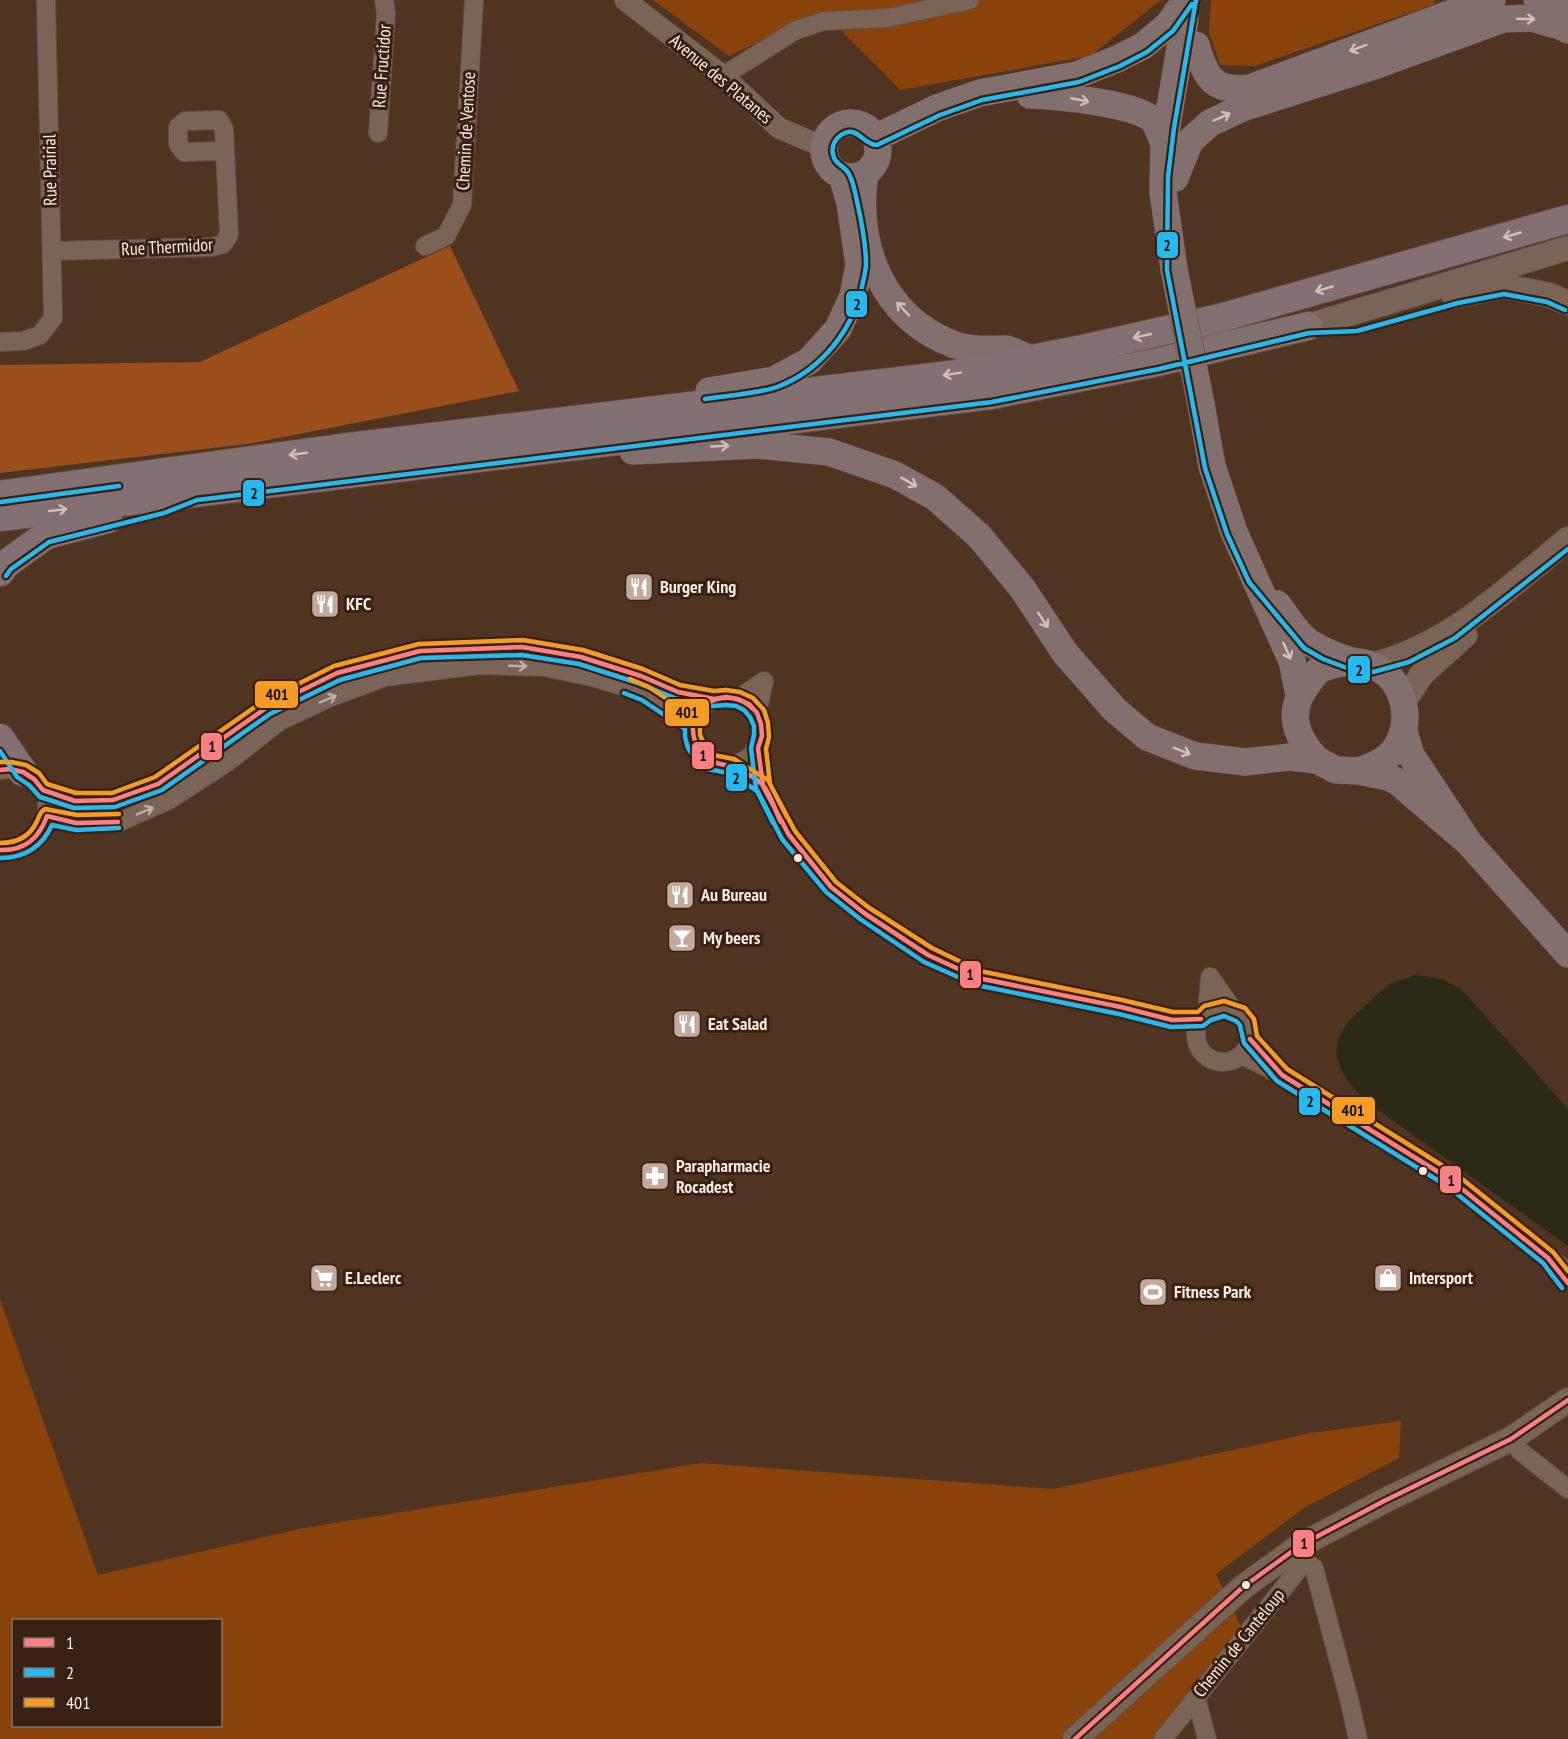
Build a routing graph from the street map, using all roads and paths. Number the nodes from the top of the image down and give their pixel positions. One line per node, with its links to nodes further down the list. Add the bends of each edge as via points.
1 (46, 0): 25 (street, Rue Prairial)
2 (384, 0): 15 (street, Rue Fructidor)
3 (474, 0): 23 (street, Chemin de Ventose, via 462,205 446,236)
4 (625, 0): 13 (street, Avenue des Platanes)
5 (970, 0): 13 (street, via 887,18 824,21 796,30)
6 (1187, 0): 14 (main road, via 1168,25 1143,46 1117,58 1077,75); 18 (main road)
7 (1204, 0): 12 (main road)
8 (1537, 0): 10 (main road)
9 (1473, 9): 11 (main road, one-way to 11, via 1503,19 1532,18); 12 (main road, one-way to 12, via 1250,88 1231,90 1215,83 1204,71); 21 (main road, one-way to 9, via 1190,141 1210,123 1242,108 1371,68)
10 (1568, 9)
11 (1568, 30)
12 (1196, 45): 21 (main road)
13 (723, 76): 17 (street, Avenue des Platanes, via 779,128 814,143)
14 (980, 93): 16 (main road, via 937,108); 18 (main road, one-way to 18, via 1061,96 1136,111 1154,121)
15 (378, 133)
16 (875, 138): 17 (main road, via 862,125 853,123 835,128); 20 (main road, via 876,161)
17 (825, 143): 20 (main road, via 825,159 835,172)
18 (1164, 143): 26 (main road, via 1163,192)
19 (225, 151): 25 (street, Rue Thermidor, via 230,234 223,243 212,247)
20 (854, 174): 30 (main road, one-way to 20, via 1008,349 983,351 957,346 939,338 905,312 889,294 871,260 863,230 862,194); 31 (main road, via 850,203 859,265 853,296 838,329 808,361 774,380 513,415)
21 (1175, 178): 26 (main road)
22 (1568, 219): 30 (highway, one-way to 30, via 1220,318)
23 (425, 246)
24 (1568, 248): 28 (main road)
25 (52, 251): 29 (street, Rue Prairial, via 53,318 40,335)
26 (1174, 269): 39 (main road, bridge, via 1212,466 1234,532)
27 (1568, 303): 28 (main road, via 1504,286 1356,324)
28 (1308, 326): 32 (highway, via 1158,363 991,394)
29 (0, 342)
30 (1031, 359): 31 (highway, one-way to 31, via 939,376)
31 (356, 446): 34 (highway, one-way to 34)
32 (452, 460): 33 (highway); 50 (main road, one-way to 50, via 758,444 829,452 895,475 935,497 979,536 1022,588 1065,653 1114,709 1148,737 1195,756 1245,762 1290,757)
33 (195, 493): 35 (highway, one-way to 33); 38 (highway, via 162,506 46,535)
34 (0, 495)
35 (0, 517)
36 (1568, 539): 40 (main road, via 1452,632 1406,655)
37 (1568, 554): 44 (main road, via 1456,641 1422,674)
38 (0, 572)
39 (1255, 578): 40 (main road, via 1308,642); 41 (main road, one-way to 41, via 1292,661)
40 (1361, 663): 41 (main road, via 1319,670); 44 (main road, via 1393,680)
41 (1299, 694): 50 (main road, via 1296,726 1303,745)
42 (714, 699): 43 (street); 46 (street, via 704,705); 53 (street, via 678,693 581,657 522,647 420,651 337,672 266,708 158,784 113,800 75,801)
43 (738, 699): 45 (street); 45 (street, via 764,681)
44 (1404, 701): 47 (main road)
45 (757, 713): 49 (street, via 762,736)
46 (693, 725): 51 (street, via 692,736 701,755 710,762); 55 (street, one-way to 46, via 76,823 119,822 169,800 229,761 280,721 331,697 395,675 479,665 544,667 645,693)
47 (1404, 732): 52 (main road, via 1394,751); 56 (main road, via 1411,755)
48 (0, 738): 53 (highway)
49 (758, 748): 51 (street, via 751,757); 54 (street)
50 (1317, 760): 52 (main road, via 1336,770)
51 (731, 766): 54 (street)
52 (1359, 771): 56 (main road, via 1398,782)
53 (22, 777): 55 (street, via 47,802)
54 (763, 786): 60 (street, via 789,835 831,887 928,955 978,978 1172,1020)
55 (48, 816): 57 (street, via 37,838 15,850)
56 (1469, 843): 58 (main road)
57 (0, 850)
58 (1568, 954)
59 (1233, 1010): 60 (street, via 1225,1008); 60 (street, via 1210,977); 61 (street, via 1247,1022)
60 (1201, 1022): 61 (street, via 1201,1053 1216,1062 1234,1060)
61 (1246, 1047): 62 (street, via 1282,1075 1451,1180)
62 (1548, 1258): 63 (street); 64 (street)
63 (1568, 1272)
64 (1568, 1283)
65 (1567, 1403): 66 (main road)
66 (1511, 1439): 67 (street, via 1520,1451); 68 (main road, via 1384,1501)
67 (1568, 1489)
68 (1303, 1553): 69 (street, Chemin de Canteloup); 70 (main road, via 1243,1587); 73 (street, via 1314,1568)
69 (1196, 1698): 71 (street, Chemin de Canteloup); 72 (street)
70 (1075, 1739)
71 (1163, 1739)
72 (1206, 1739)
73 (1358, 1739)

